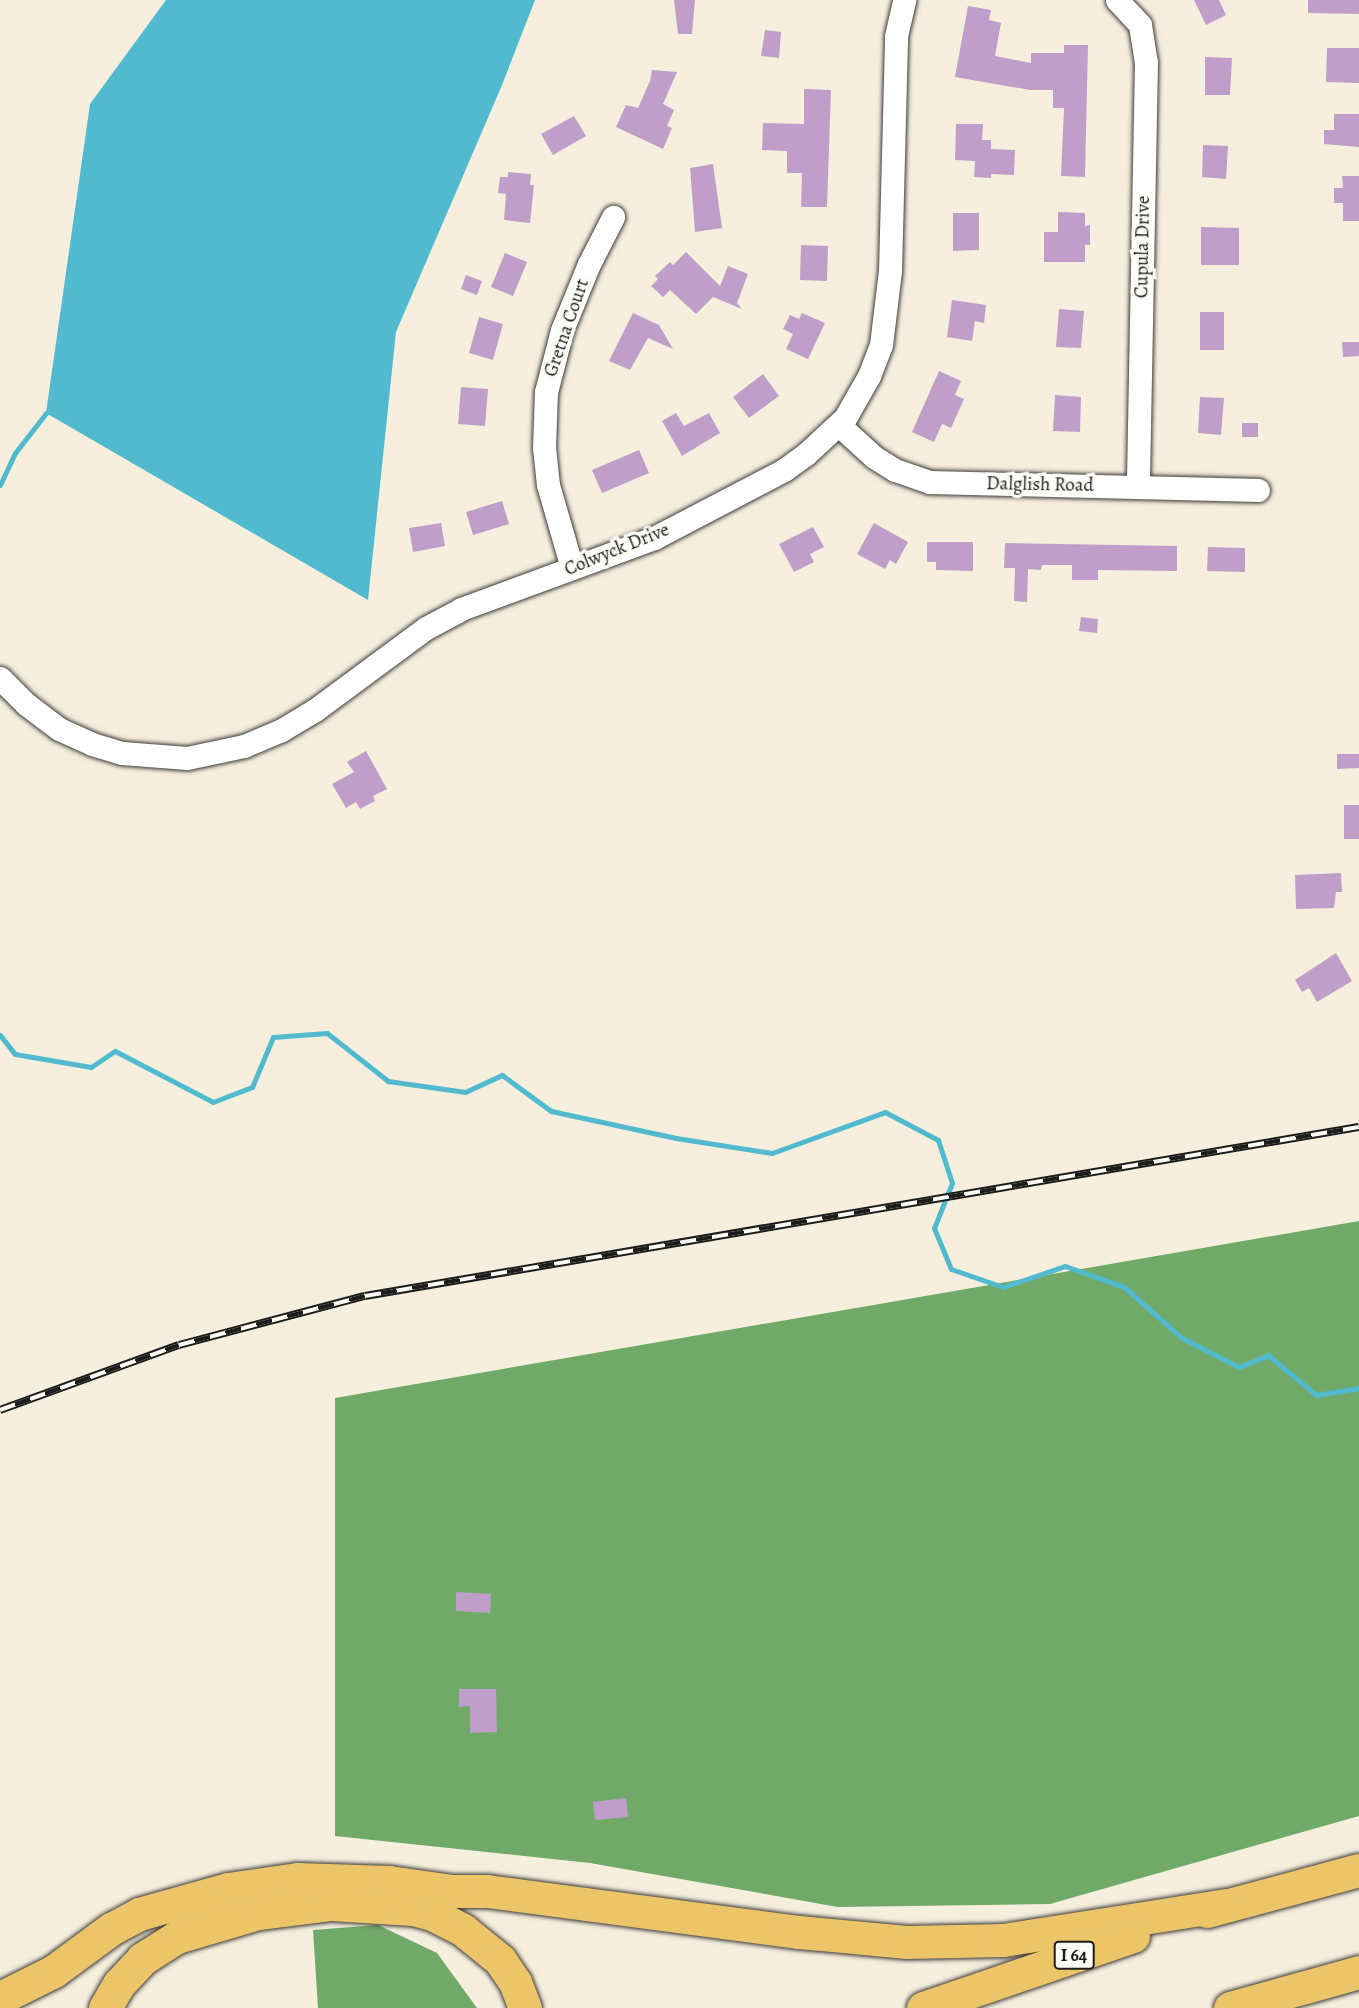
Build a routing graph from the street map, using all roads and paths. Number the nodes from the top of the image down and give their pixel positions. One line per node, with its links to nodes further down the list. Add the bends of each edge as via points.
1 (904, 0): 4 (street, Colwyck Drive, via 896,36 886,314 869,376)
2 (1123, 5): 5 (street, Cupula Drive, via 1144,36 1146,62)
3 (613, 217): 7 (street, Gretna Court, via 562,330 546,392 548,485)
4 (839, 425): 5 (street, Dalglish Road, via 895,470 930,481); 7 (street, Colwyck Drive, via 784,470 719,505 654,538)
5 (1138, 487): 6 (street, Dalglish Road)
6 (1258, 490)
7 (572, 568): 8 (street, Colwyck Drive, via 461,609 426,628 280,731 220,753 155,757 92,744 59,729)
8 (0, 678)
9 (1359, 1870): 10 (highway, I 64)
10 (1226, 1905): 11 (highway, via 1003,1940 907,1942 811,1934 487,1891 366,1880 297,1880 228,1889 139,1914); 18 (highway, I 64)
11 (54, 1971): 13 (highway); 15 (highway)
12 (1359, 1972): 14 (highway)
13 (0, 1998)
14 (1270, 2001): 19 (highway)
15 (29, 2008)
16 (104, 2008): 17 (highway, via 142,1959 177,1937 258,1913 331,1904 413,1909 463,1930 499,1960)
17 (525, 2008)
18 (923, 2008)
19 (1230, 2008)

